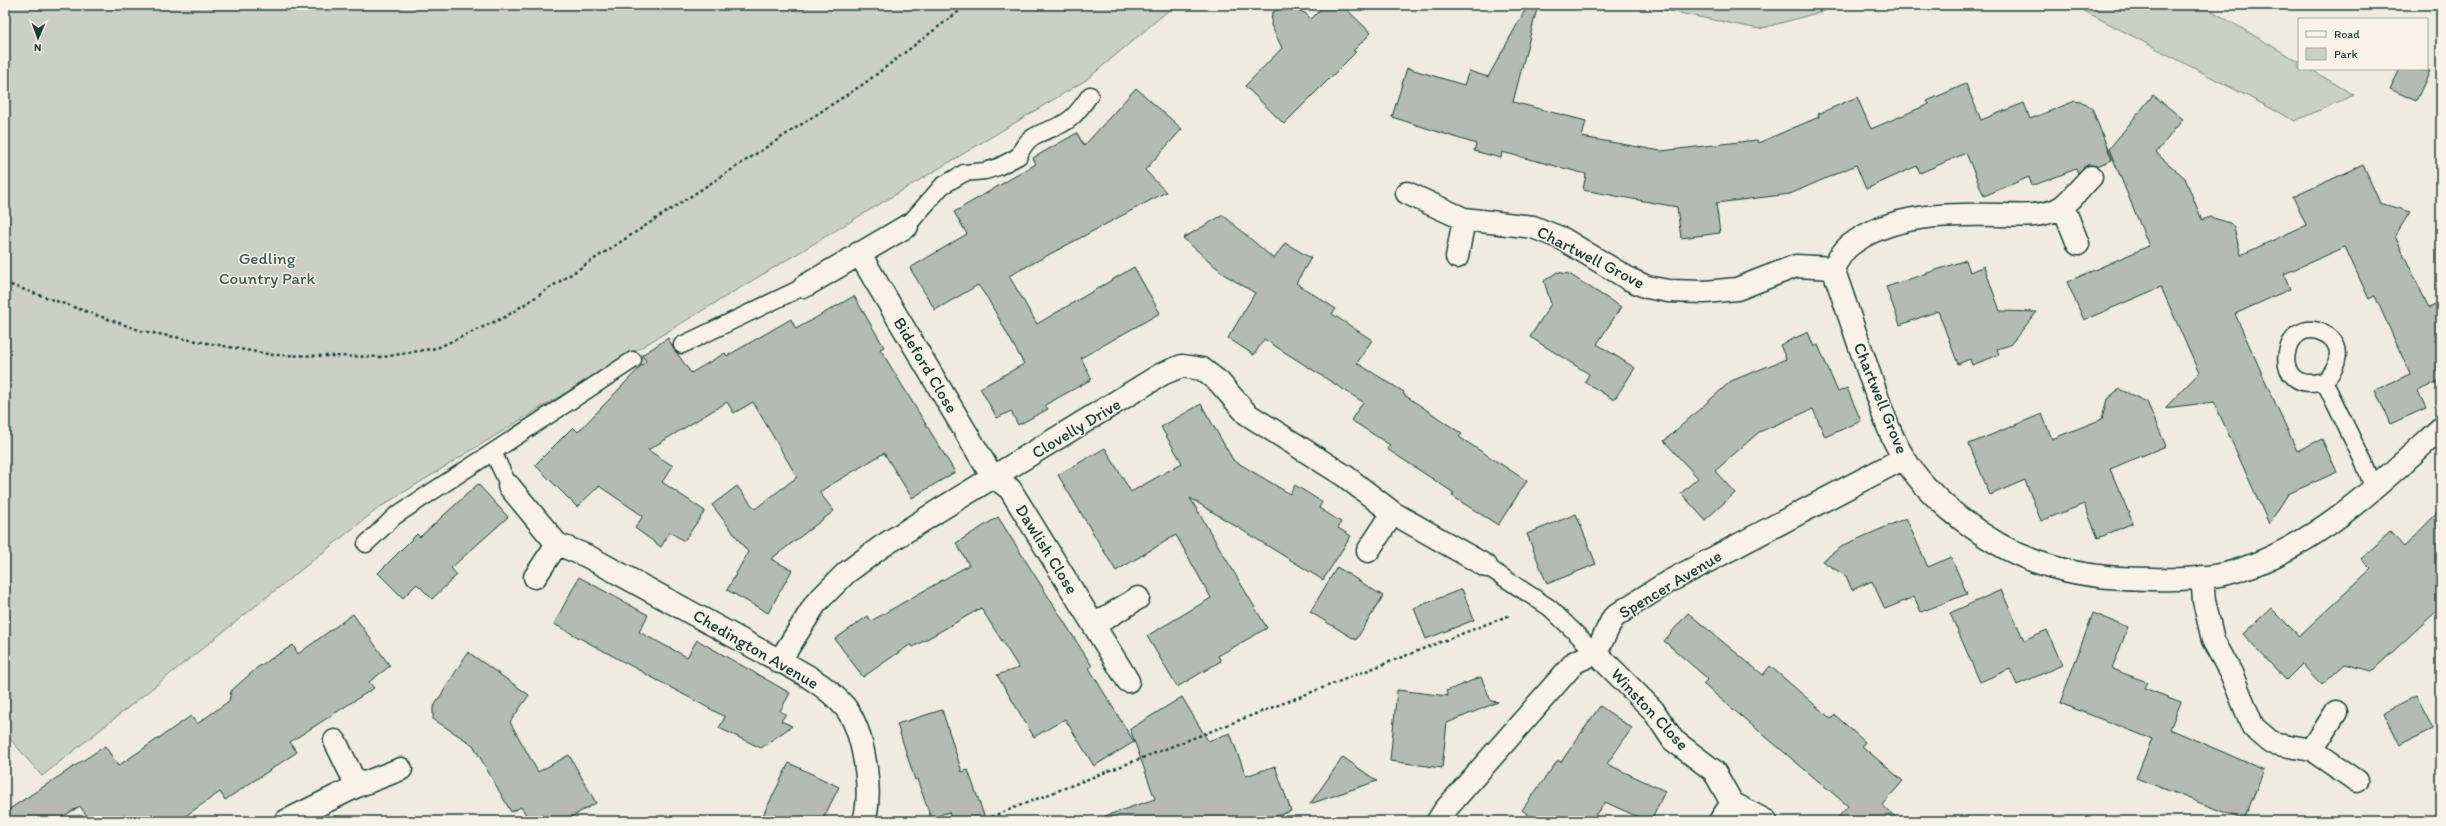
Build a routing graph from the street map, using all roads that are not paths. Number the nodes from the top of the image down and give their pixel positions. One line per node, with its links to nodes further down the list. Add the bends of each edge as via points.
1 (1090, 95): 6 (lane, via 1070,120 1032,136 1023,145 1019,156 998,167 964,173 942,186)
2 (2091, 177): 4 (street)
3 (1407, 193): 5 (street, Chartwell Grove)
4 (2063, 206): 7 (street); 10 (street, via 2042,214 1952,214 1911,220 1879,229 1848,246)
5 (1464, 219): 9 (street); 10 (street, Chartwell Grove, via 1533,227 1563,239 1630,279 1647,287 1668,291 1705,292 1737,288 1796,266)
6 (907, 226): 8 (street)
7 (2078, 244)
8 (859, 253): 11 (street); 18 (street, Bideford Close)
9 (1457, 257)
10 (1833, 268): 17 (street, Chartwell Grove, via 1886,422)
11 (805, 286): 12 (lane)
12 (682, 345)
13 (633, 360): 16 (lane)
14 (2324, 381): 20 (lane, via 2364,463)
15 (2441, 428): 20 (street, Chartwell Grove)
16 (493, 452): 19 (lane); 22 (lane, via 395,516)
17 (1904, 458): 27 (street, Chartwell Grove, via 1933,493 1959,517 2011,551 2036,562 2063,570 2127,579); 30 (street, Spencer Avenue, via 1668,582 1613,618)
18 (994, 477): 21 (street, Clovelly Drive, via 1162,374 1182,366 1202,369 1219,382 1247,414 1345,476); 29 (street, Dawlish Close, via 1010,490); 31 (street, Clovelly Drive, via 881,547 846,573 816,603)
19 (509, 486): 23 (street, Chedington Avenue)
20 (2374, 490): 27 (street, Chartwell Grove, via 2306,538 2274,555 2241,570)
21 (1393, 513): 24 (street); 25 (street, Clovelly Drive)
22 (366, 544)
23 (557, 544): 26 (street); 31 (street, Chedington Avenue, via 587,556)
24 (1368, 550)
25 (1486, 566): 30 (lane, via 1542,603)
26 (535, 577)
27 (2202, 577): 35 (street, via 2204,601 2214,640 2231,673 2253,727 2272,743)
28 (1138, 598): 29 (street)
29 (1094, 625): 32 (street, Dawlish Close)
30 (1596, 653): 39 (street, Winston Close, via 1653,710 1673,740 1714,771); 42 (street, via 1575,662)
31 (779, 662): 41 (street, Chedington Avenue, via 808,675 826,690 845,708 855,726 865,765 867,785)
32 (1128, 681)
33 (2336, 712): 35 (street)
34 (335, 741): 38 (street)
35 (2312, 750): 37 (street)
36 (401, 769): 38 (street)
37 (2357, 781)
38 (357, 786): 40 (street)
39 (1726, 812): 43 (street, Winston Close)
40 (286, 821)
41 (864, 821)
42 (1438, 821)
43 (1766, 821)

